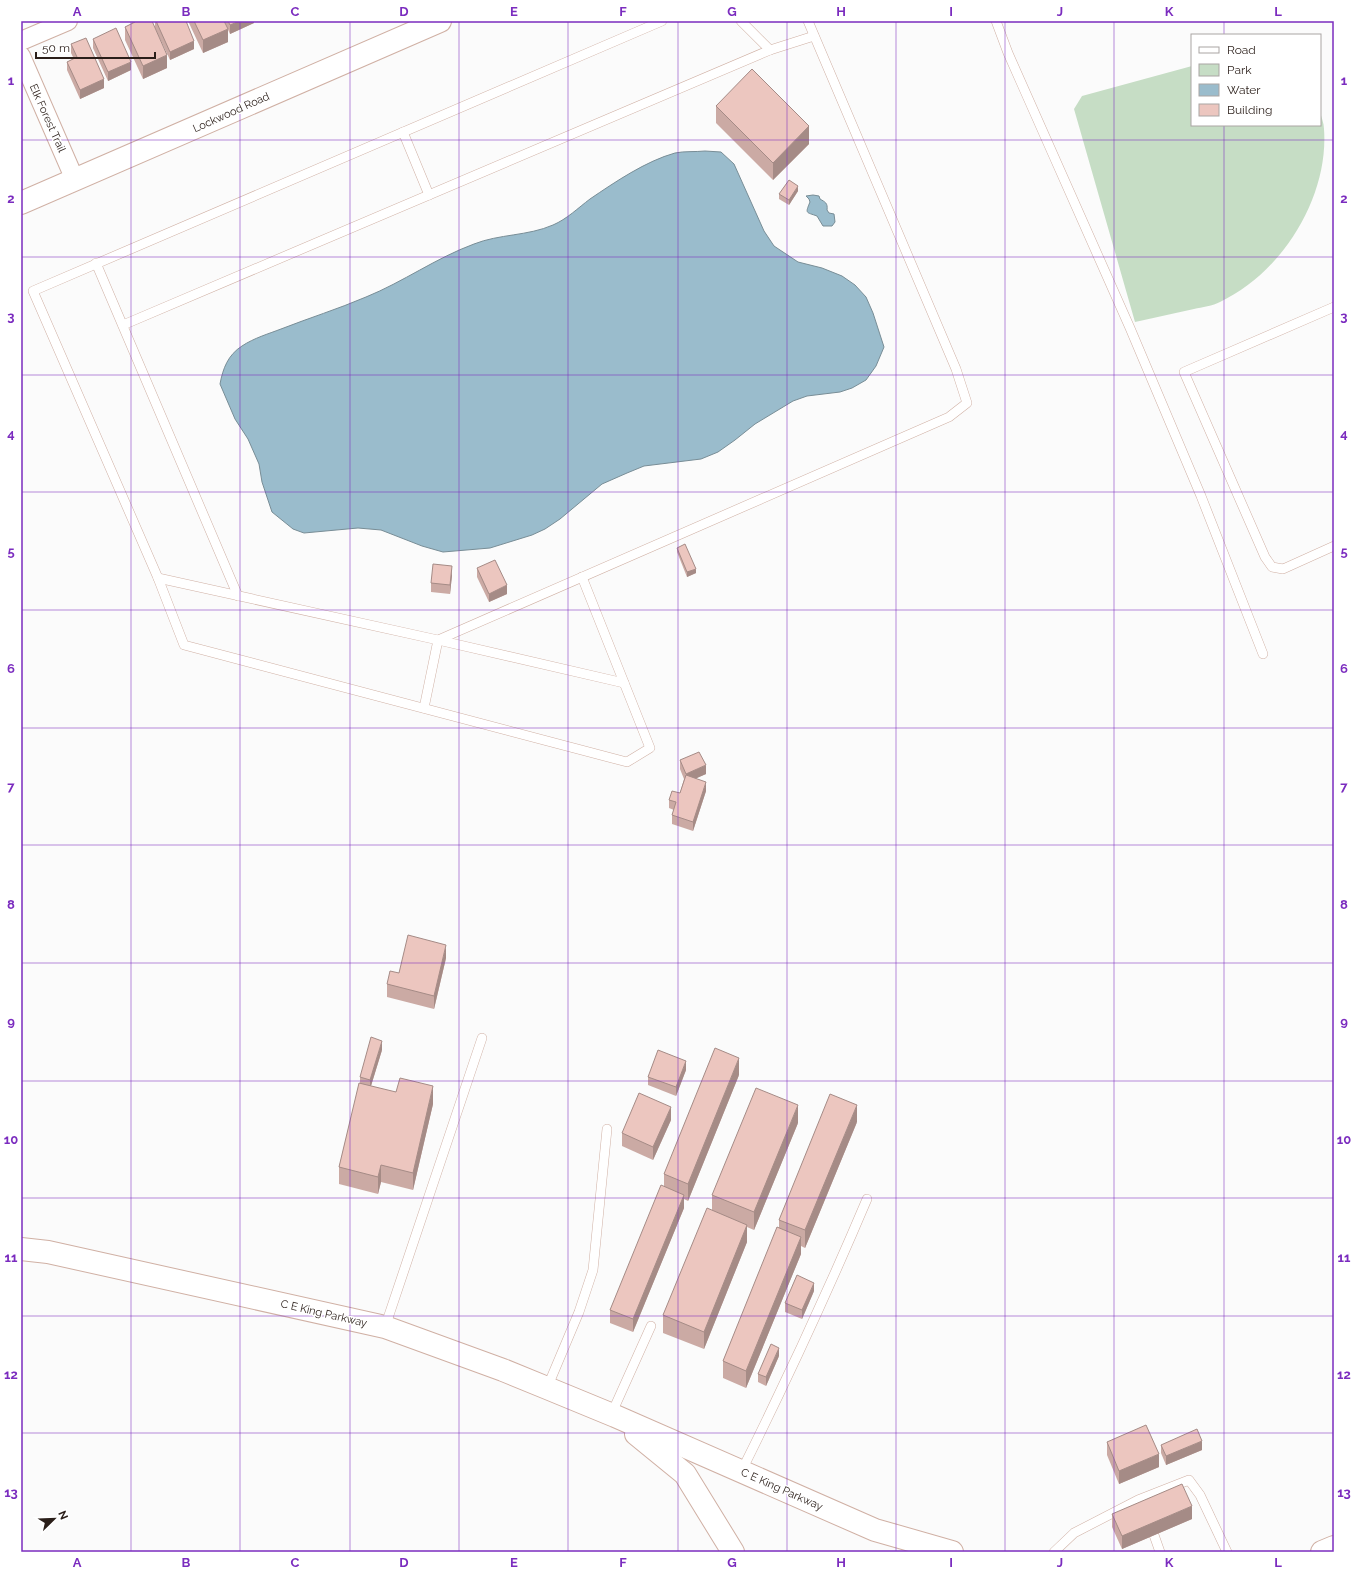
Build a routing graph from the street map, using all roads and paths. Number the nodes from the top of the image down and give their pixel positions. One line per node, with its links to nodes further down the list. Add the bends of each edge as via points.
1 (68, 21): 8 (street)
2 (440, 21): 12 (main road, Lockwood Road)
3 (662, 21): 11 (lane)
4 (741, 21): 9 (lane)
5 (808, 21): 7 (lane)
6 (996, 21): 23 (lane, via 1201,496)
7 (814, 36): 9 (lane); 19 (lane, via 956,369 968,404 949,417)
8 (21, 41)
9 (770, 50): 13 (lane)
10 (21, 56): 12 (street, Elk Forest Trail)
11 (403, 132): 13 (lane); 15 (lane)
12 (76, 180): 14 (main road, Lockwood Road)
13 (429, 195): 17 (lane)
14 (21, 203)
15 (96, 263): 17 (lane); 20 (lane, via 33,291)
16 (1334, 307): 18 (lane, via 1184,372 1265,557 1272,567 1283,569)
17 (123, 325): 21 (lane)
18 (1334, 546)
19 (582, 577): 22 (lane); 24 (lane)
20 (158, 578): 21 (lane); 25 (lane, via 184,645)
21 (238, 596): 22 (lane)
22 (438, 640): 24 (lane); 25 (lane)
23 (1263, 654)
24 (624, 684): 25 (lane, via 650,748 628,762)
25 (424, 708)
26 (482, 1038): 31 (lane)
27 (607, 1129): 32 (lane, via 593,1270 579,1312)
28 (867, 1199): 34 (lane, via 825,1298)
29 (21, 1248): 31 (main road, C E King Parkway)
30 (651, 1326): 33 (lane)
31 (385, 1327): 32 (main road, C E King Parkway)
32 (547, 1388): 33 (main road, C E King Parkway)
33 (613, 1416): 34 (main road, C E King Parkway); 37 (main road, C E King Parkway, via 685,1474)
34 (741, 1472): 38 (main road, C E King Parkway, via 874,1530)
35 (1154, 1536): 40 (lane)
36 (1334, 1547): 42 (main road)
37 (733, 1552)
38 (952, 1552)
39 (1054, 1552): 41 (lane, via 1074,1533 1189,1480 1200,1495)
40 (1160, 1552)
41 (1227, 1552)
42 (1322, 1552)

